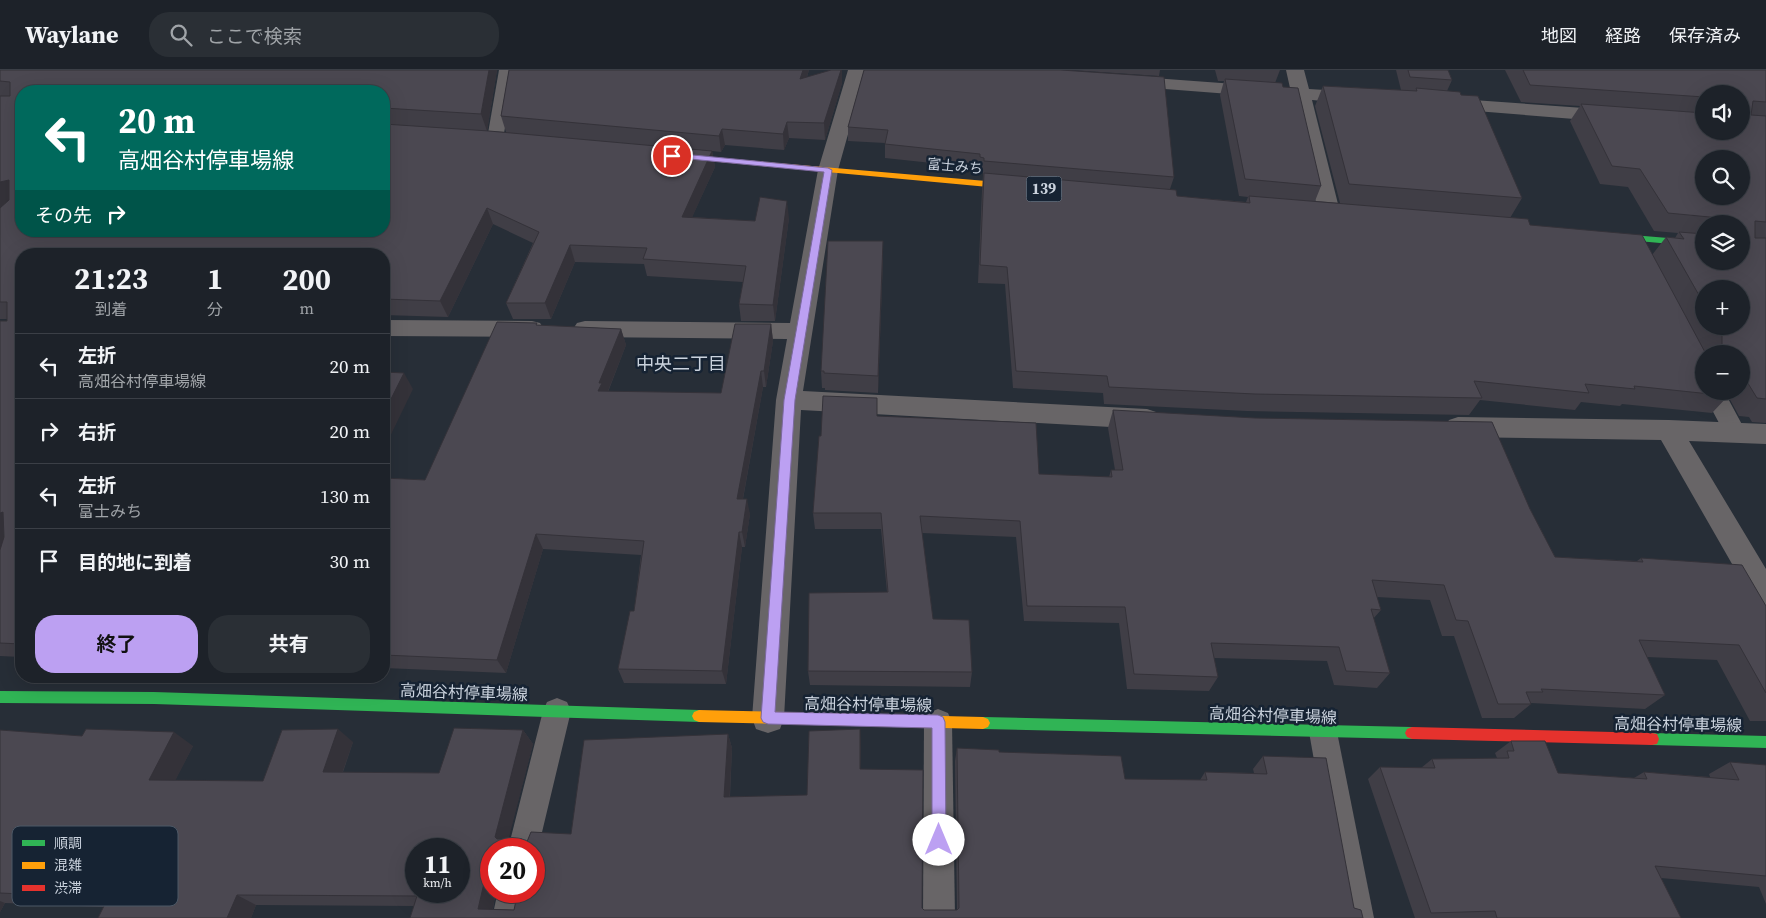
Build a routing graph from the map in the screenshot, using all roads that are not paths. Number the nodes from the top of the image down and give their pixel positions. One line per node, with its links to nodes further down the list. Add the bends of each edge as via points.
1 (507, 70): 9 (lane)
2 (857, 70): 11 (street)
3 (1295, 70): 5 (street)
4 (1107, 80): 5 (street)
5 (1300, 94): 6 (street); 13 (street)
6 (1378, 99)
7 (1426, 102): 8 (street)
8 (1628, 117)
9 (495, 139)
10 (662, 155): 11 (main road, 富士みち / 139)
11 (828, 170): 12 (main road, 富士みち / 139); 17 (street)
12 (1035, 188)
13 (1329, 213)
14 (1593, 235): 15 (main road, via 1637,247)
15 (1695, 244)
16 (390, 328): 17 (street)
17 (801, 331): 18 (street)
18 (790, 400): 20 (street); 28 (street)
19 (1718, 400): 23 (lane)
20 (1168, 420)
21 (1433, 426): 22 (street)
22 (1669, 430): 23 (street); 25 (street)
23 (1735, 432): 24 (street)
24 (1766, 434)
25 (1766, 595)
26 (0, 697): 27 (main road, 高畑谷村停車場線, via 154,698)
27 (557, 711): 28 (main road, 高畑谷村停車場線); 32 (lane)
28 (768, 718): 29 (main road, 高畑谷村停車場線)
29 (938, 722): 30 (main road, 高畑谷村停車場線); 35 (lane)
30 (1323, 732): 31 (main road, 高畑谷村停車場線); 36 (lane)
31 (1766, 742)
32 (526, 838)
33 (511, 903): 34 (lane)
34 (508, 918)
35 (940, 918)
36 (1358, 918)

